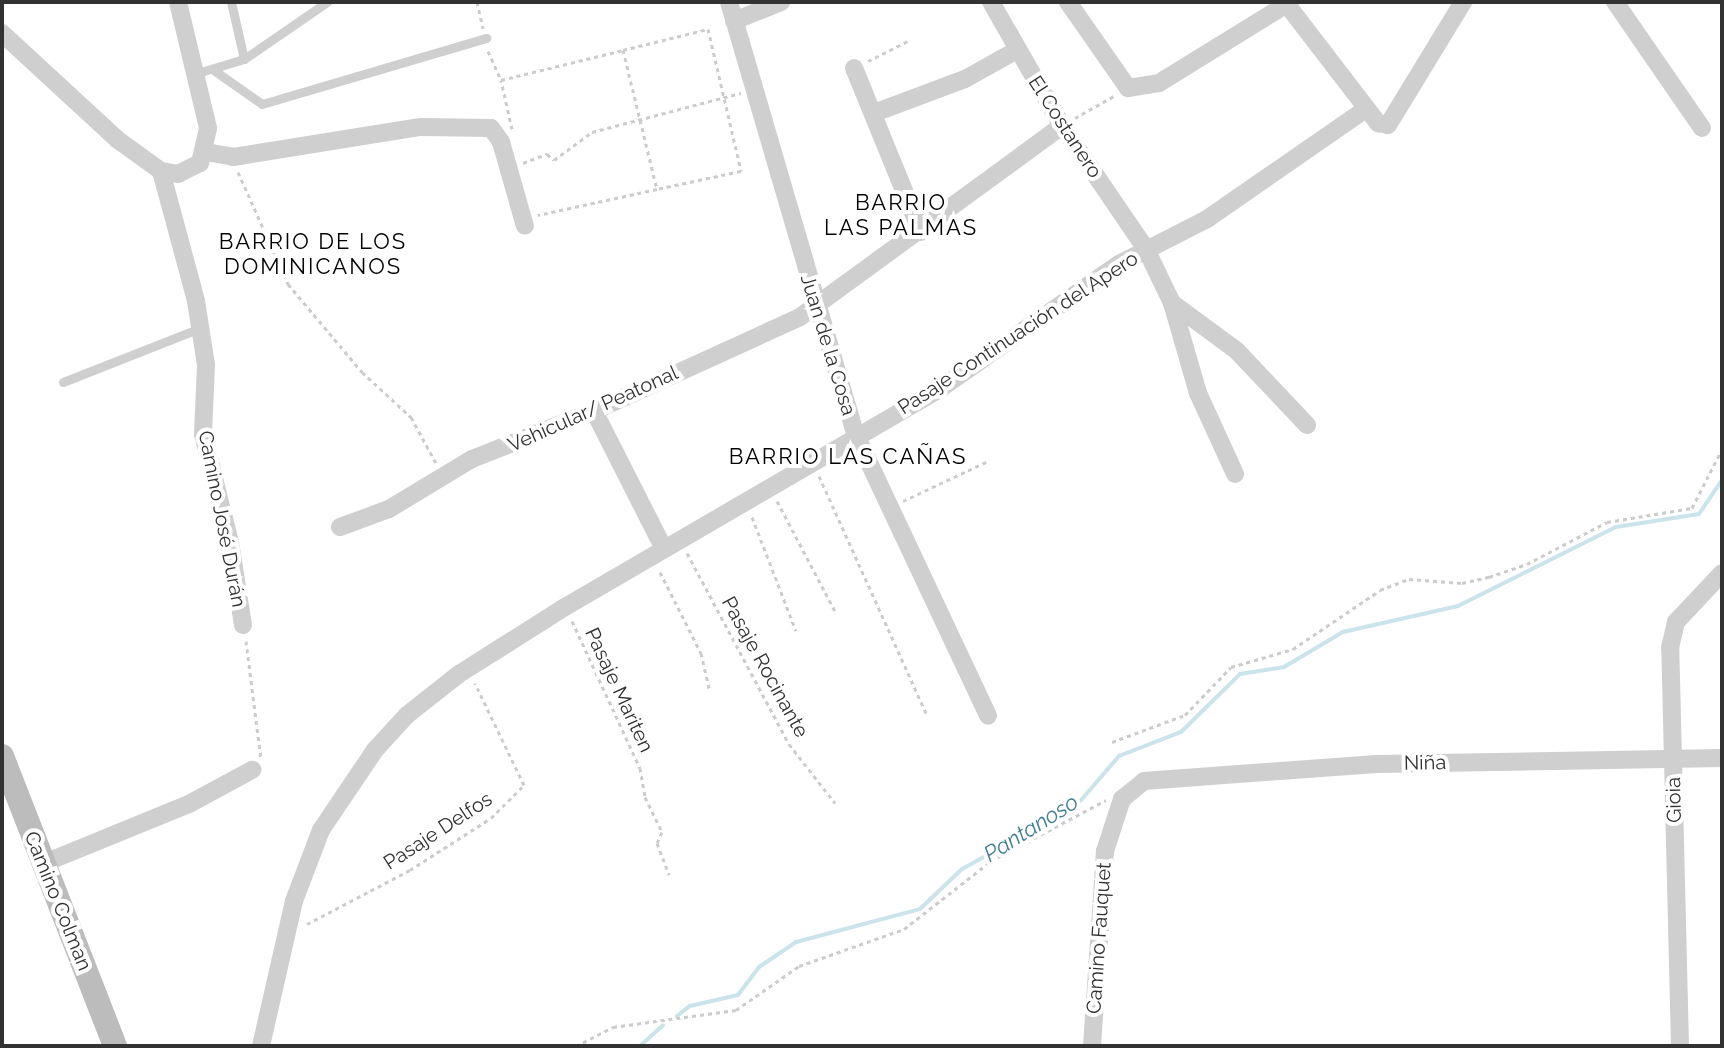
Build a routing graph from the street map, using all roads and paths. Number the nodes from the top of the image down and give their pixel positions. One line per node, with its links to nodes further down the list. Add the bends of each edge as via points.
1 (178, 2): 21 (street)
2 (231, 2): 18 (lane)
3 (327, 2): 18 (lane)
4 (477, 2): 14 (path)
5 (729, 2): 12 (street, Juan de la Cosa)
6 (781, 2): 12 (street)
7 (991, 2): 17 (street, El Costanero)
8 (1068, 2): 23 (street)
9 (1463, 2): 26 (street, via 1388,125 1378,123)
10 (1615, 2): 30 (street)
11 (1286, 3): 23 (street, via 1159,83); 26 (street)
12 (734, 21): 24 (street, Juan de la Cosa)
13 (2, 33): 35 (street, via 118,140)
14 (486, 38): 20 (lane, via 262,104); 22 (path)
15 (908, 41): 19 (path)
16 (623, 50): 22 (path); 25 (path, via 708,29); 28 (path)
17 (1017, 50): 27 (street, via 965,79); 29 (street, El Costanero)
18 (244, 59): 20 (lane)
19 (854, 68): 27 (street)
20 (215, 71): 21 (lane)
21 (194, 74): 33 (street, via 208,128)
22 (501, 80): 31 (path)
23 (1128, 88): 29 (path)
24 (752, 90): 25 (path); 41 (street, Juan de la Cosa)
25 (724, 98): 28 (path); 36 (path, via 741,171)
26 (1366, 109): 39 (street, Pasaje Continuación del Apero, via 1207,219)
27 (874, 113): 38 (street)
28 (640, 119): 32 (path, via 592,132 554,160 547,154 520,164); 36 (path)
29 (1062, 126): 38 (street, Vehicular/ Peatonal); 39 (street, El Costanero)
30 (1702, 128)
31 (514, 137)
32 (517, 150)
33 (206, 152): 34 (street); 35 (street, via 189,170)
34 (233, 157): 37 (street, via 421,127 491,128); 52 (path, via 288,284 362,372 411,417)
35 (161, 171): 42 (street, Camino José Durán)
36 (657, 189): 37 (path)
37 (529, 221)
38 (921, 232): 41 (street, Vehicular/ Peatonal)
39 (1146, 249): 40 (street); 48 (street, Pasaje Continuación del Apero, via 941,388)
40 (1172, 303): 47 (street, via 1237,351); 53 (street, via 1191,360 1190,373)
41 (816, 306): 46 (street, Vehicular/ Peatonal); 48 (street, Juan de la Cosa)
42 (200, 328): 45 (lane); 62 (street, Camino José Durán, via 206,365 203,434 230,542)
43 (1722, 349): 44 (path)
44 (1722, 369)
45 (63, 382)
46 (594, 411): 52 (street, Vehicular/ Peatonal); 58 (street)
47 (1307, 425)
48 (856, 435): 51 (street, Pasaje Continuación del Apero); 56 (street, Juan de la Cosa)
49 (1722, 449): 68 (path, via 1692,508 1607,522 1527,564 1489,577 1462,583 1409,579 1380,590 1303,643 1231,667 1185,715)
50 (986, 462): 56 (path)
51 (814, 465): 54 (street, Pasaje Continuación del Apero); 66 (path)
52 (441, 474): 57 (street, Vehicular/ Peatonal, via 389,509)
53 (1235, 474)
54 (771, 490): 55 (street, Pasaje Continuación del Apero); 61 (path)
55 (745, 503): 58 (street, Pasaje Continuación del Apero); 63 (path)
56 (889, 507): 67 (street, Juan de la Cosa)
57 (340, 527)
58 (665, 547): 60 (street, Pasaje Continuación del Apero); 65 (path); 74 (path, Pasaje Rocinante, via 789,744)
59 (1722, 573): 71 (street, Gioia, via 1685,610 1671,634)
60 (565, 607): 64 (street, Pasaje Continuación del Apero); 76 (path, Pasaje Mariten, via 640,768 645,797 662,832 657,843)
61 (835, 611)
62 (243, 625): 72 (path, Camino José Durán, via 263,757)
63 (796, 631)
64 (459, 674): 77 (street, Pasaje Continuación del Apero, via 391,731 321,830 299,883); 77 (path, Pasaje Delfos, via 469,676 480,690 524,785 491,818 410,870)
65 (709, 689)
66 (927, 715)
67 (988, 716)
68 (1112, 742)
69 (2, 756): 75 (street, Camino Colman)
70 (1722, 758): 71 (street, Niña)
71 (1673, 759): 73 (street, Niña, via 1271,769 1144,781); 82 (street, Gioia)
72 (252, 770): 75 (street, via 189,804)
73 (1130, 787): 80 (path, via 991,861 904,929 799,966 736,1010 613,1027); 81 (street, Camino Fauquet, via 1105,851)
74 (835, 803)
75 (42, 864): 78 (street, Camino Colman)
76 (669, 875)
77 (287, 936): 79 (street)
78 (113, 1045)
79 (261, 1046)
80 (576, 1046)
81 (1092, 1046)
82 (1680, 1046)

